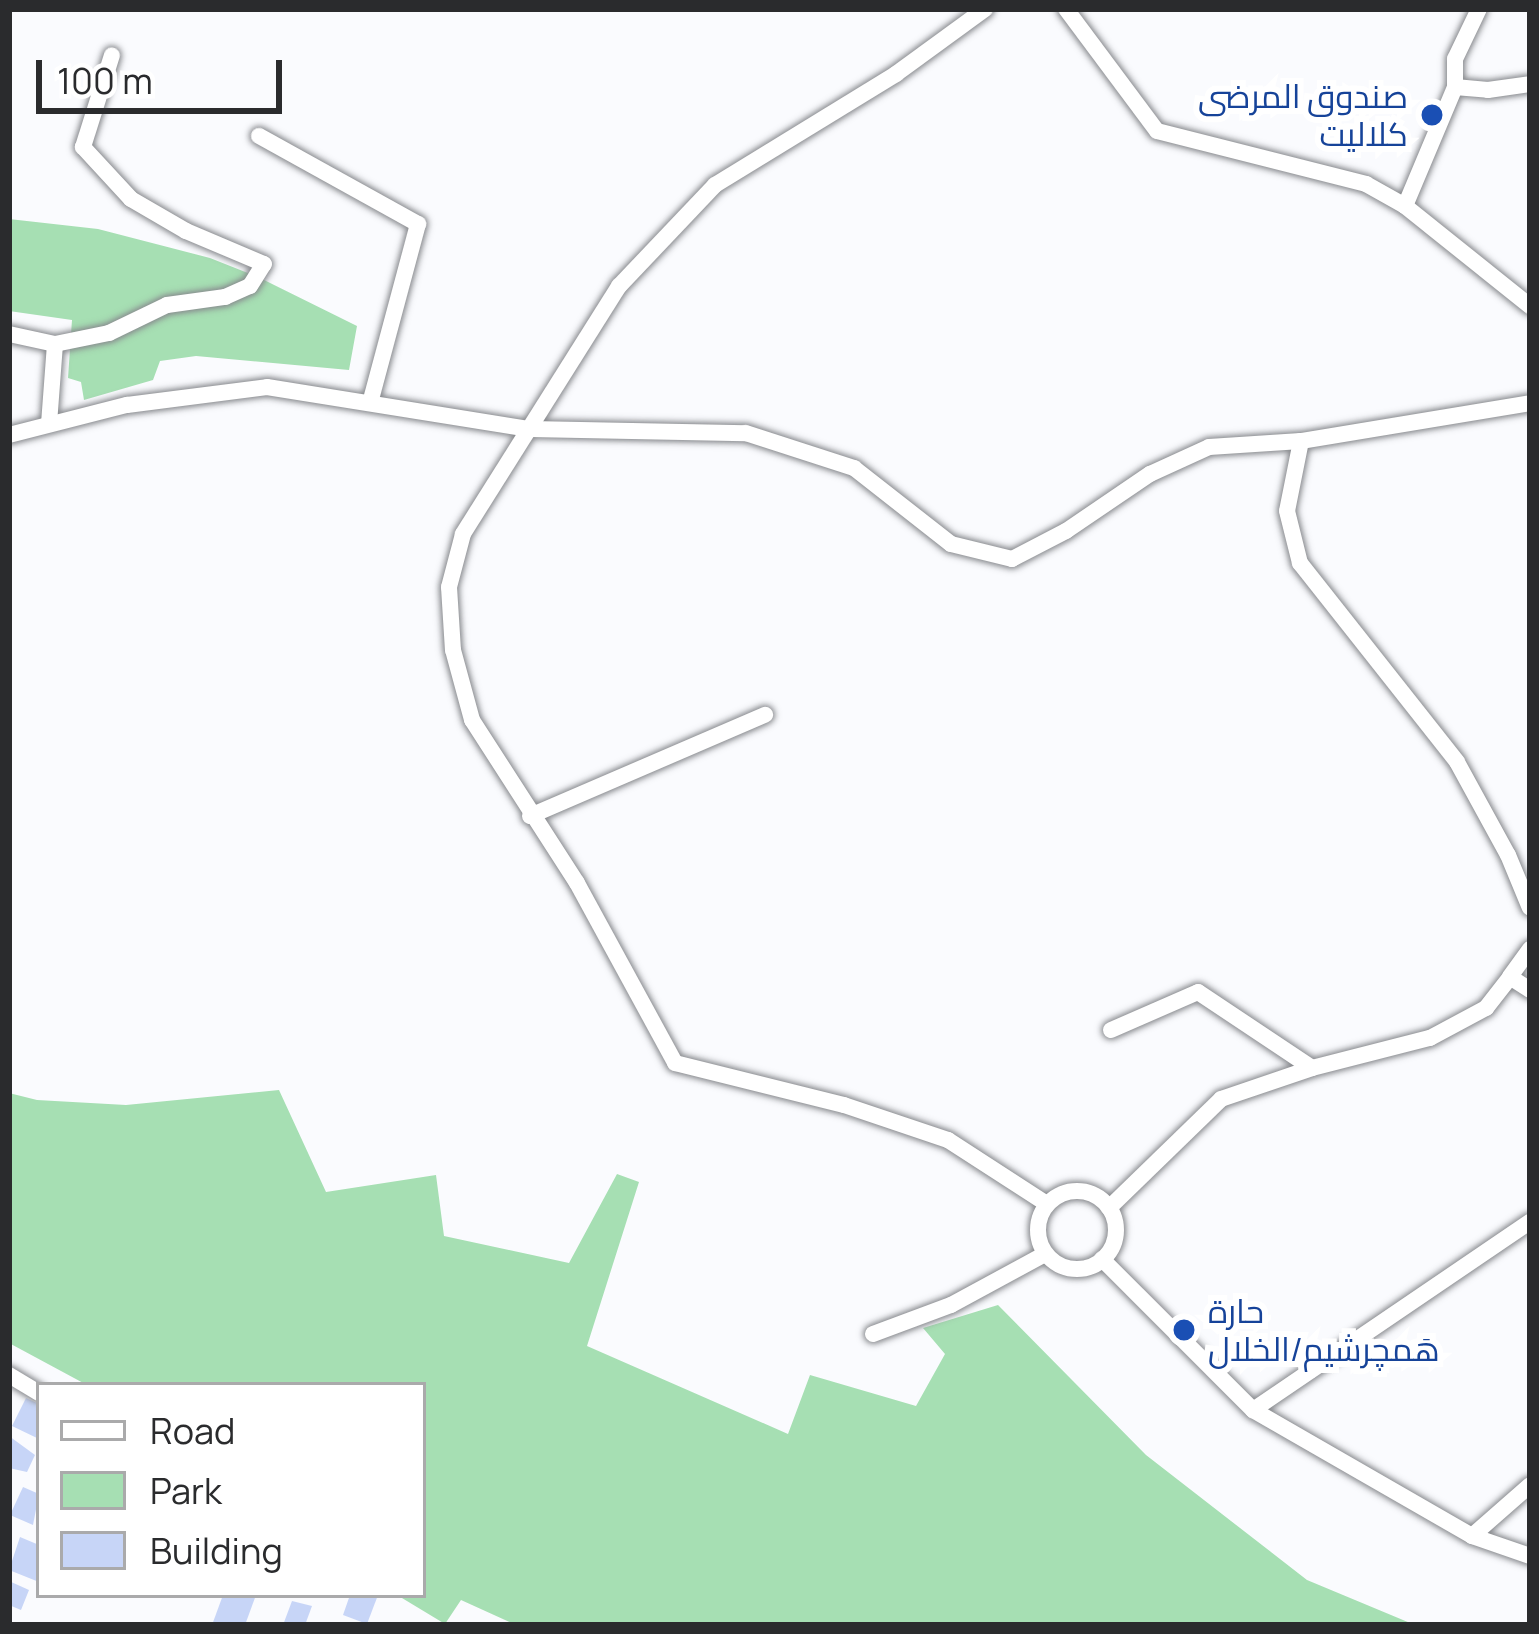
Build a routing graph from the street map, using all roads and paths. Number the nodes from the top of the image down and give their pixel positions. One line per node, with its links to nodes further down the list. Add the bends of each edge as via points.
1 (985, 9): 15 (street, via 715,185 619,286)
2 (1066, 9): 8 (street, via 1157,131 1366,184)
3 (1479, 9): 6 (street, via 1455,59)
4 (112, 55): 11 (street, via 83,147 131,200 264,265 250,286 225,297 167,305 109,333)
5 (1530, 83): 6 (street)
6 (1455, 87): 8 (street)
7 (259, 136): 12 (street, via 418,224)
8 (1405, 206): 9 (street)
9 (1530, 306)
10 (9, 334): 11 (street)
11 (55, 344): 14 (street)
12 (370, 400): 14 (street, via 267,387); 15 (street)
13 (1530, 403): 17 (street)
14 (49, 424): 16 (street)
15 (530, 429): 17 (street, via 746,433 854,467 951,544 1012,559 1209,447); 19 (street, via 463,534 449,587 453,650 472,720)
16 (9, 435)
17 (1301, 441): 20 (street, via 1287,511 1300,563 1457,762)
18 (765, 715): 19 (street)
19 (530, 816): 26 (street, via 578,883 675,1063 947,1140)
20 (1530, 908)
21 (1530, 950): 22 (street)
22 (1510, 977): 23 (street); 25 (street, via 1486,1008 1430,1038)
23 (1530, 990)
24 (1112, 1030): 25 (street, via 1198,992)
25 (1312, 1068): 27 (street, via 1221,1100)
26 (1047, 1204): 27 (street, via 1079,1191); 29 (street, via 1037,1228)
27 (1108, 1208): 30 (street, via 1116,1229)
28 (1530, 1222): 34 (street)
29 (1046, 1254): 30 (street, via 1066,1268); 31 (street, via 951,1305)
30 (1102, 1259): 34 (street)
31 (873, 1334)
32 (9, 1375): 33 (street)
33 (36, 1391)
34 (1252, 1410): 36 (street)
35 (1530, 1485): 36 (street)
36 (1472, 1536): 37 (street)
37 (1530, 1556)

